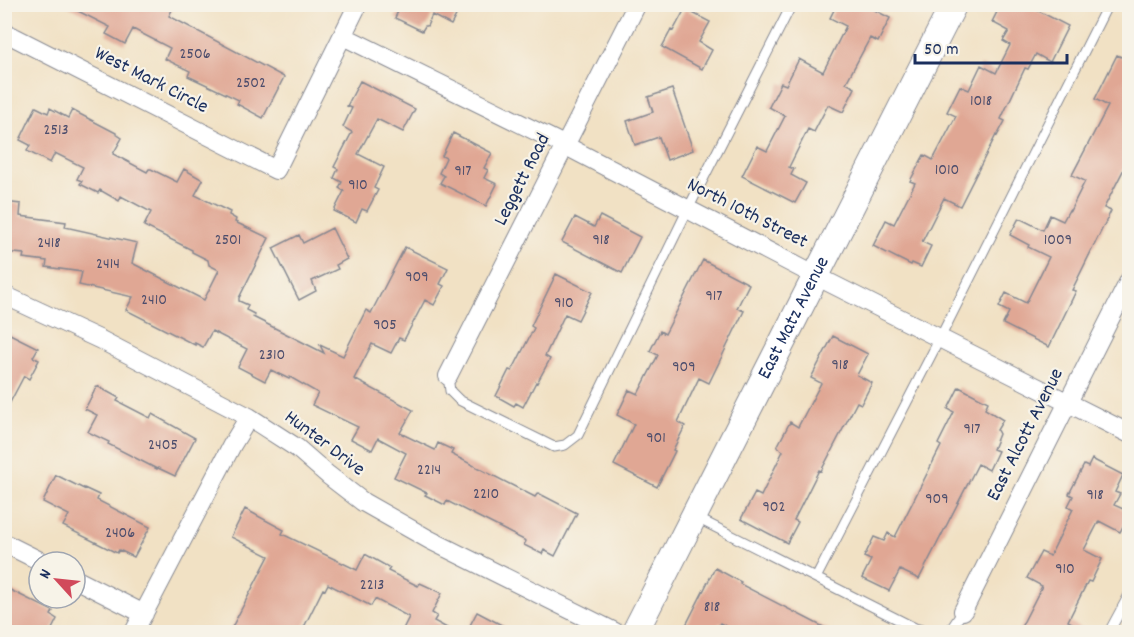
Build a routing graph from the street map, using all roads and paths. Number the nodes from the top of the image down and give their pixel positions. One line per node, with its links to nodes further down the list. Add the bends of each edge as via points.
1 (358, 4): 7 (street)
2 (637, 4): 8 (street, Leggett Road)
3 (792, 4): 9 (lane)
4 (954, 4): 10 (street, East Matz Avenue)
5 (1108, 4): 13 (lane)
6 (4, 32): 7 (street, West Mark Circle, via 276,170)
7 (343, 36): 8 (street, North 10th Street)
8 (566, 146): 9 (street, North 10th Street); 14 (street, Leggett Road)
9 (688, 209): 10 (street, North 10th Street); 14 (lane, via 578,435 565,446 554,447 459,400 450,391)
10 (816, 276): 13 (street, North 10th Street); 18 (street, East Matz Avenue)
11 (1130, 279): 15 (street, East Alcott Avenue)
12 (4, 295): 16 (street, Hunter Drive)
13 (940, 338): 15 (street, North 10th Street); 21 (lane)
14 (448, 376)
15 (1067, 402): 17 (street, North 10th Street); 24 (street, East Alcott Avenue)
16 (249, 417): 25 (street); 27 (street, Hunter Drive, via 297,448 363,502)
17 (1130, 434)
18 (694, 516): 21 (lane); 28 (street, East Matz Avenue)
19 (4, 543): 20 (street)
20 (27, 554)
21 (816, 578): 29 (lane)
22 (87, 585): 25 (street)
23 (1130, 593): 31 (lane)
24 (963, 611): 30 (lane)
25 (144, 614): 26 (street)
26 (135, 633)
27 (615, 633)
28 (635, 633)
29 (930, 633)
30 (950, 633)
31 (1109, 633)

